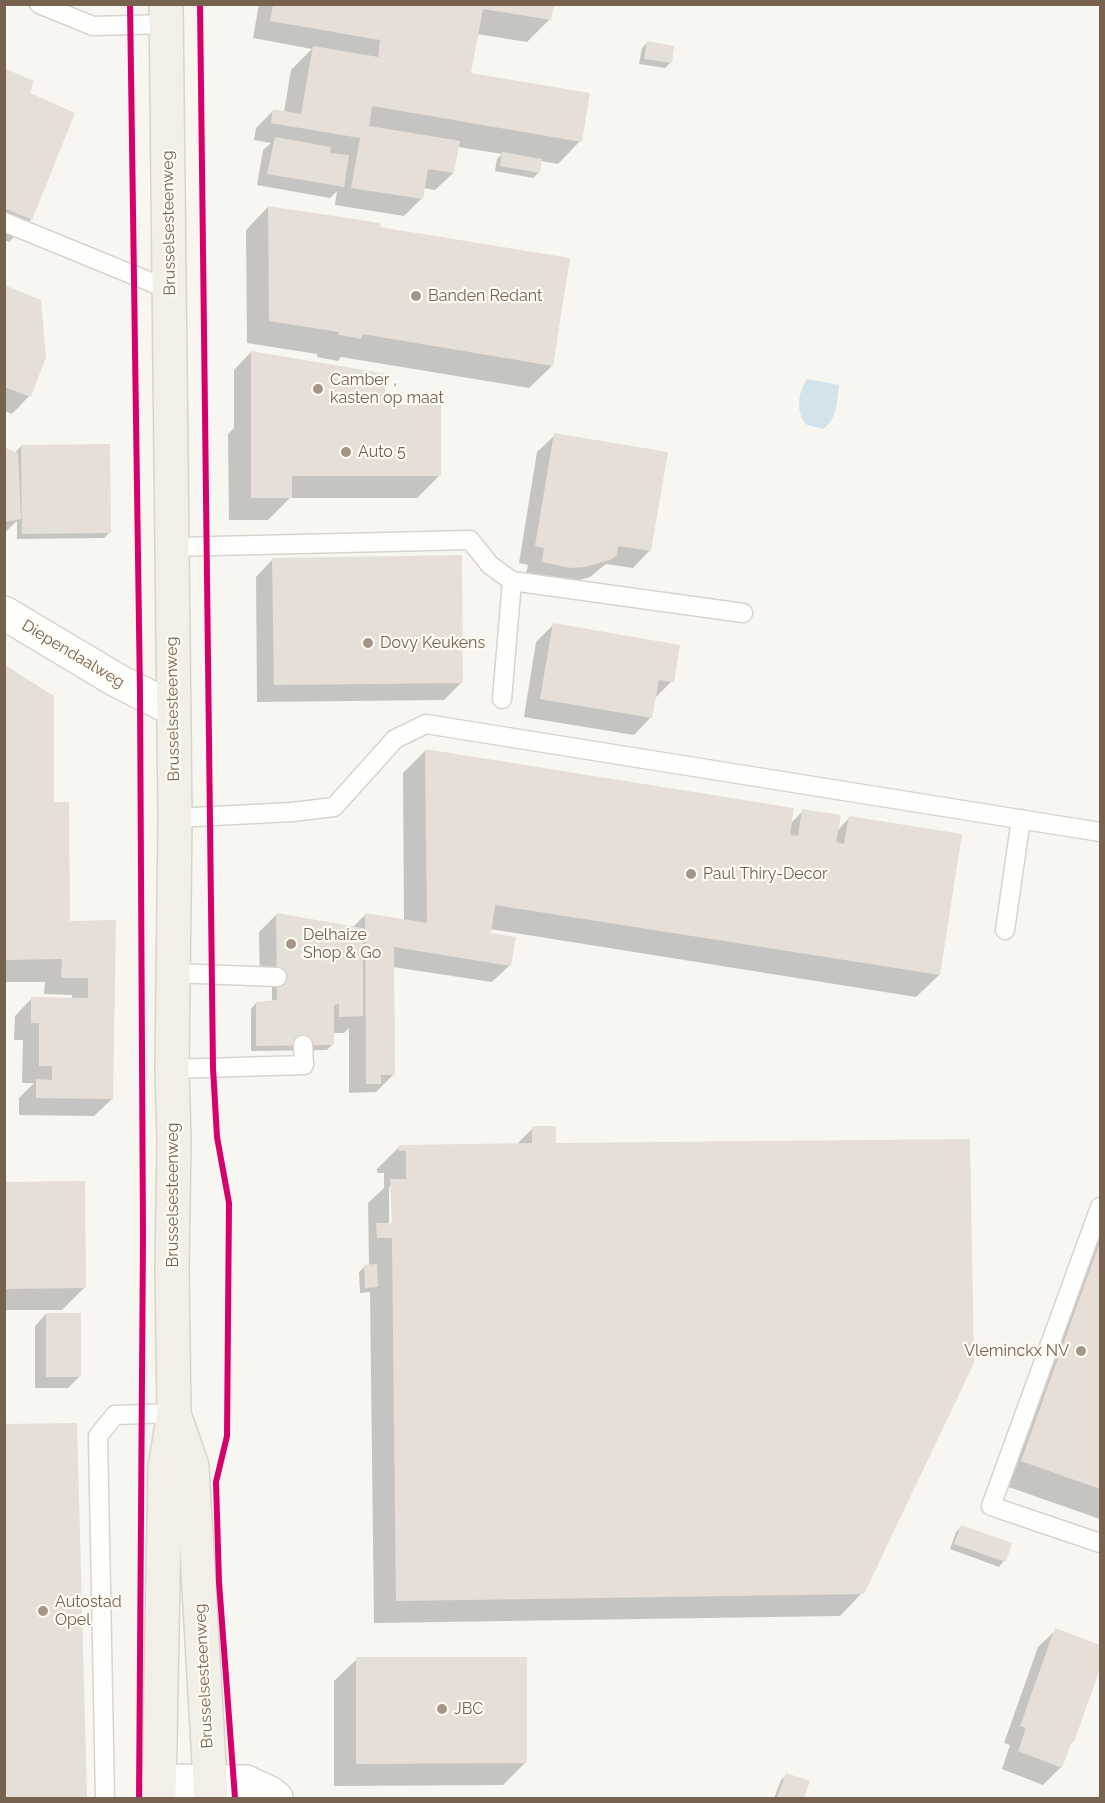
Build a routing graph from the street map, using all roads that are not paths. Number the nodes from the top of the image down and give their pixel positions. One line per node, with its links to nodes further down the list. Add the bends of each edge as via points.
1 (39, 4): 2 (lane, via 93,26)
2 (166, 14): 4 (main road, Brusselsesteenweg)
3 (4, 222): 4 (lane)
4 (170, 290): 5 (main road, Brusselsesteenweg)
5 (172, 547): 6 (lane, via 470,540 490,565); 10 (main road, Brusselsesteenweg)
6 (512, 581): 8 (lane); 9 (lane)
7 (4, 613): 10 (street, Diependaalweg)
8 (743, 613)
9 (502, 699)
10 (173, 710): 11 (main road, Brusselsesteenweg)
11 (175, 818): 12 (lane, via 334,807 395,739 426,724); 15 (main road, Brusselsesteenweg)
12 (1021, 819): 13 (lane); 14 (lane)
13 (1101, 832)
14 (1005, 930)
15 (173, 973): 16 (lane); 18 (main road, Brusselsesteenweg)
16 (277, 976)
17 (303, 1045): 18 (lane, via 304,1065)
18 (172, 1069): 20 (main road, Brusselsesteenweg)
19 (1101, 1207): 21 (lane, via 991,1506)
20 (174, 1413): 22 (main road, Brusselsesteenweg, via 165,1467); 23 (main road, Brusselsesteenweg, via 192,1466); 24 (lane, via 116,1415 98,1436)
21 (1101, 1543)
22 (159, 1790): 23 (street)
23 (211, 1790): 25 (street, via 246,1782)
24 (105, 1798)
25 (276, 1798)

